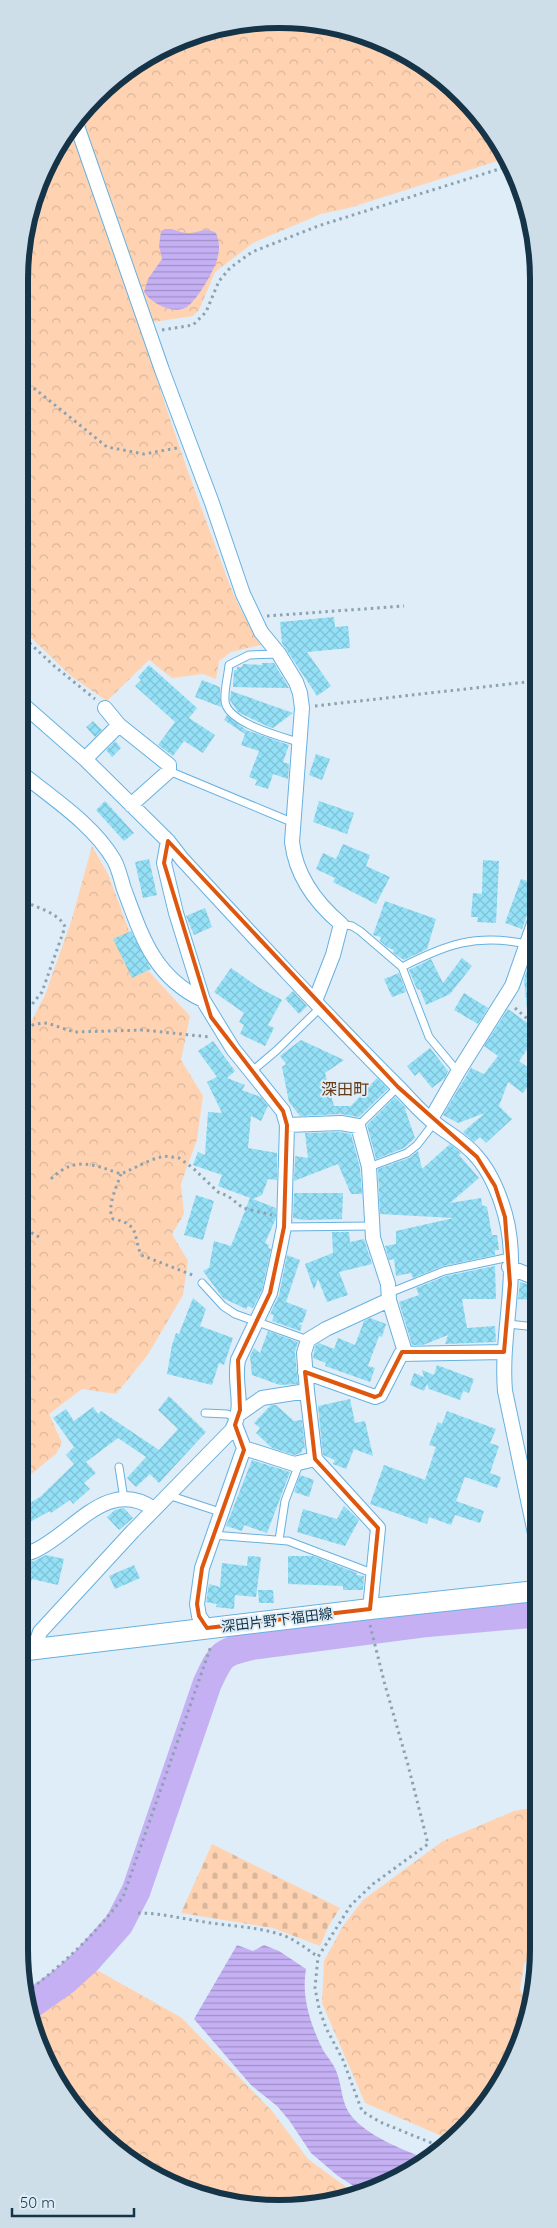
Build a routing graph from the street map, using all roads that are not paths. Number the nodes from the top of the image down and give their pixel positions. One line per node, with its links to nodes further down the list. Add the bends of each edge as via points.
1 (78, 128): 2 (street, via 254,618)
2 (279, 654): 6 (street, via 300,693 302,708); 6 (lane, via 249,655 229,665 225,701 228,710 258,729)
3 (105, 708): 5 (street)
4 (28, 709): 7 (street)
5 (119, 725): 7 (street); 8 (street, via 169,765)
6 (298, 742): 11 (street)
7 (85, 759): 10 (street)
8 (169, 771): 10 (street); 11 (lane)
9 (28, 779): 17 (street, via 79,820 102,844 115,861 152,955 165,974 184,991)
10 (131, 804): 12 (street)
11 (294, 823): 13 (street, via 294,857 301,875 314,897)
12 (168, 841): 17 (street, via 164,863); 18 (street)
13 (341, 924): 16 (lane, via 360,931); 18 (street)
14 (530, 934): 15 (street)
15 (526, 944): 16 (lane, via 499,940 448,945); 20 (street, via 505,1000)
16 (402, 967): 20 (lane, via 429,1037)
17 (203, 1000): 19 (street, via 225,1038)
18 (318, 1004): 19 (lane, via 277,1050); 21 (street)
19 (251, 1072): 23 (street, via 283,1111)
20 (458, 1072): 22 (street)
21 (398, 1087): 22 (street); 24 (lane)
22 (432, 1121): 25 (lane, via 417,1145 407,1153); 28 (street, via 462,1141 486,1169 505,1217)
23 (287, 1125): 24 (street, via 341,1123); 26 (street)
24 (358, 1126): 25 (street)
25 (369, 1167): 27 (street)
26 (284, 1223): 27 (lane); 32 (street, via 270,1294)
27 (373, 1226): 31 (street, via 373,1238)
28 (510, 1262): 29 (street); 31 (lane, via 444,1271); 33 (street)
29 (530, 1274)
30 (202, 1284): 32 (lane, via 223,1306)
31 (389, 1297): 35 (street); 36 (street)
32 (256, 1321): 35 (lane); 41 (street, via 236,1369)
33 (508, 1324): 34 (lane); 37 (street)
34 (530, 1326)
35 (308, 1340): 38 (street, via 304,1353)
36 (405, 1352): 37 (street); 38 (street, via 393,1365 380,1395 375,1397)
37 (504, 1352): 49 (street, via 505,1391)
38 (306, 1372): 39 (street)
39 (307, 1391): 41 (street, via 262,1398); 43 (street)
40 (205, 1413): 41 (lane, via 227,1414)
41 (237, 1419): 42 (street); 46 (street, via 218,1446)
42 (244, 1448): 44 (street); 50 (street)
43 (315, 1459): 44 (street); 54 (street, via 378,1528)
44 (299, 1464): 52 (lane, via 285,1501)
45 (119, 1467): 47 (lane)
46 (168, 1495): 48 (street); 50 (lane)
47 (124, 1499): 48 (street, via 134,1499); 53 (street, via 108,1502)
48 (154, 1510): 58 (street)
49 (530, 1510)
50 (220, 1512): 51 (street)
51 (213, 1534): 52 (lane); 57 (street, via 202,1568 196,1604 199,1616)
52 (279, 1540): 54 (lane)
53 (28, 1553)
54 (372, 1573): 56 (street)
55 (530, 1592): 56 (main road, 深田片野下福田線)
56 (370, 1609): 57 (main road, 深田片野下福田線)
57 (210, 1628): 59 (main road, 深田片野下福田線)
58 (28, 1649)
59 (28, 1650)

